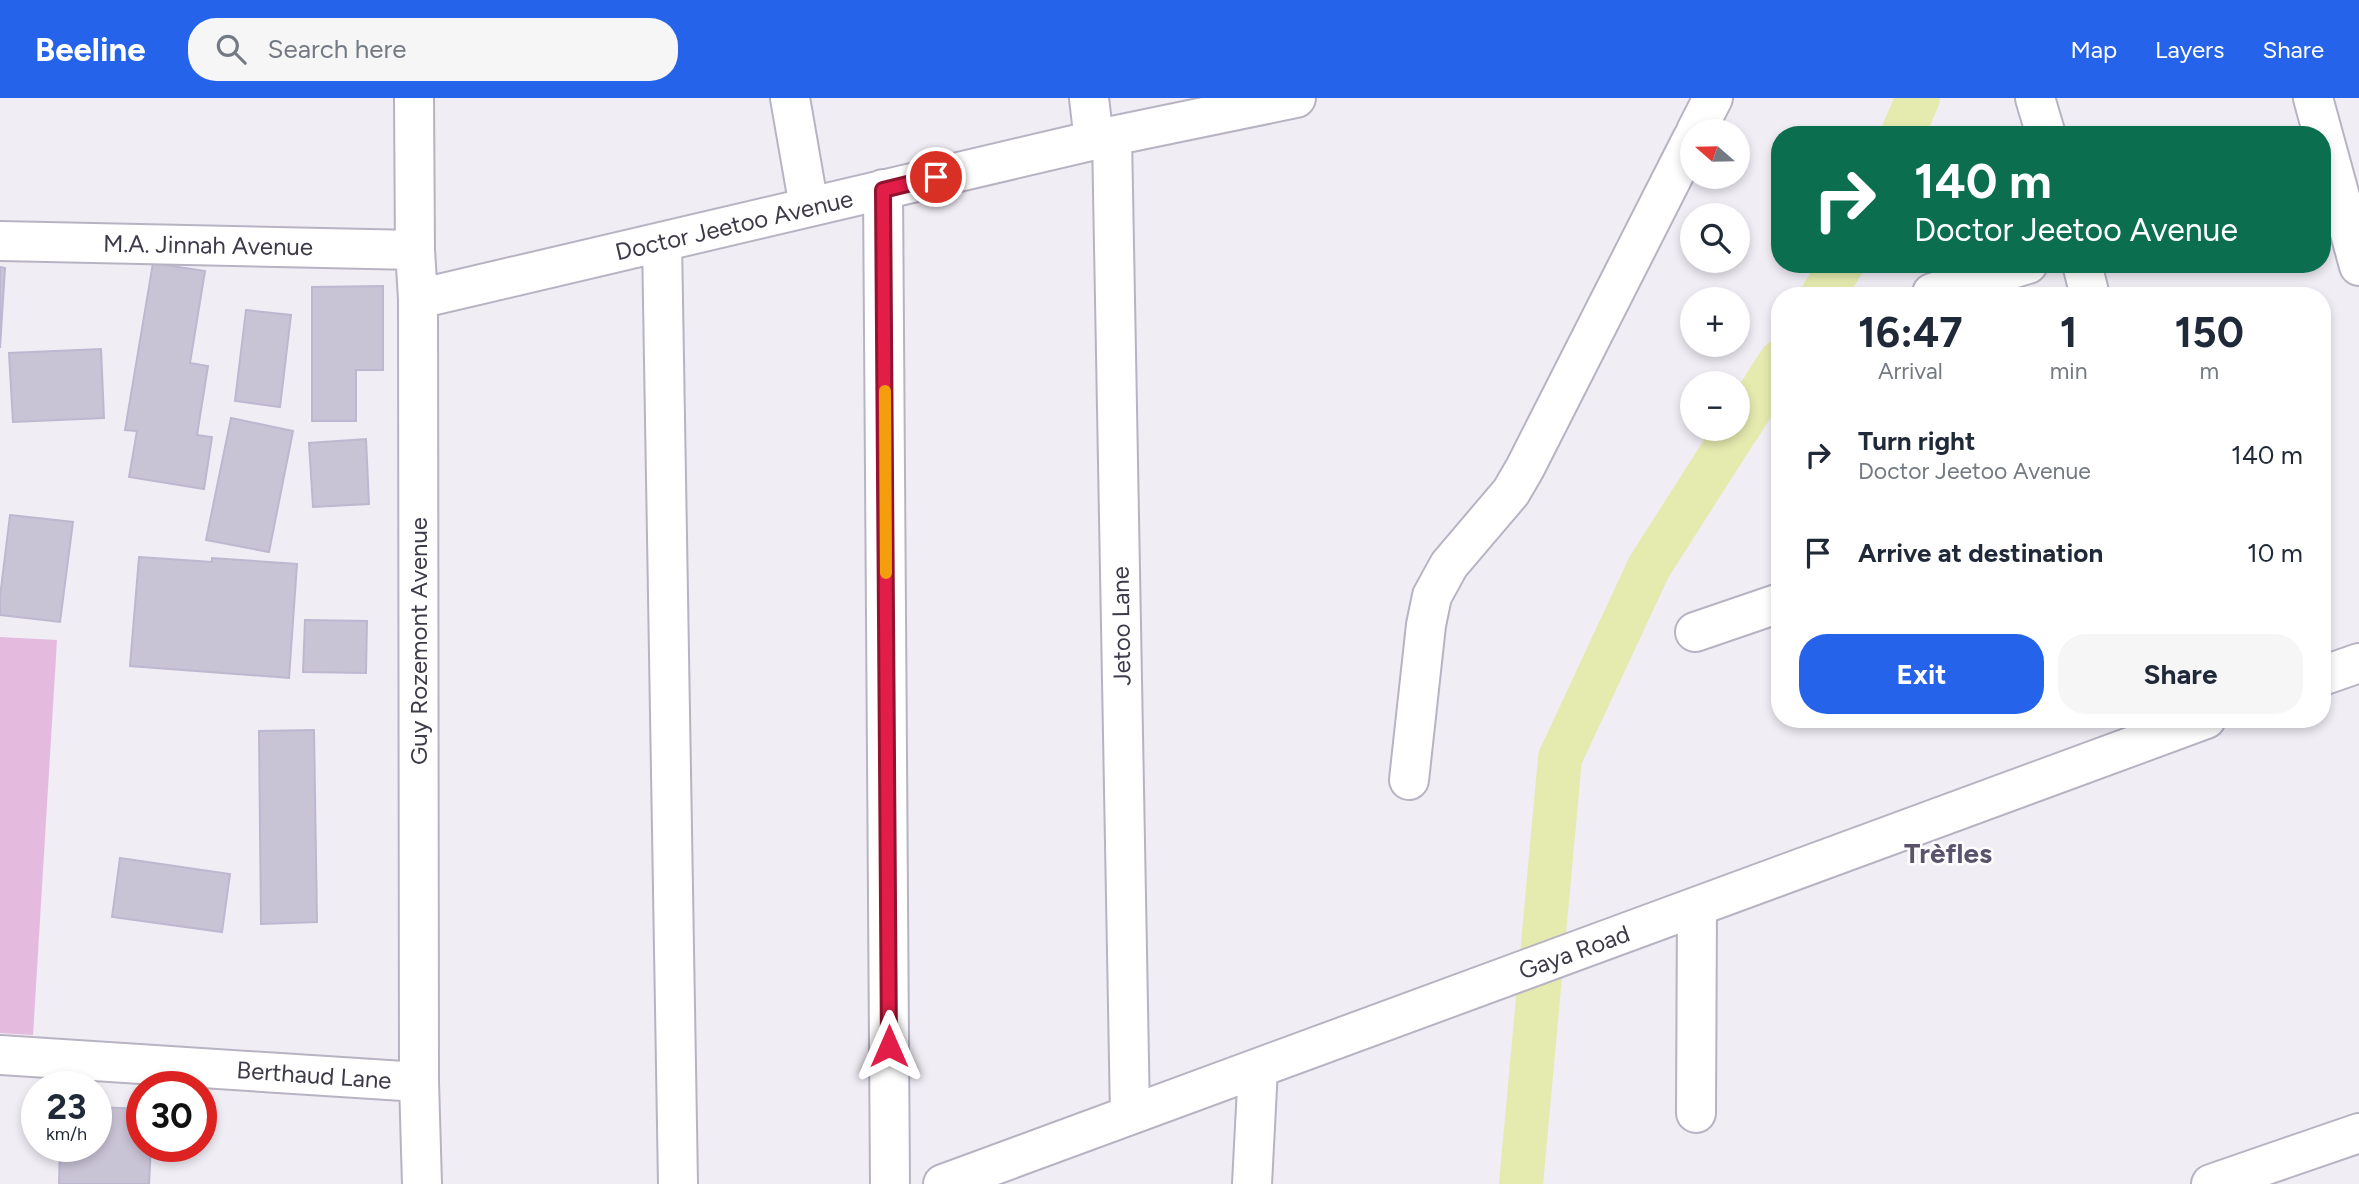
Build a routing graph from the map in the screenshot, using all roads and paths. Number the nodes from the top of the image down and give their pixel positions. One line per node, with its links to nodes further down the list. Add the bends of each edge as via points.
1 (414, 98): 18 (street, Guy Rozemont Avenue)
2 (790, 98): 15 (street)
3 (1089, 98): 11 (street, Jetoo Lane)
4 (1296, 98): 11 (street, Doctor Jeetoo Avenue)
5 (1713, 98): 8 (street)
6 (2035, 98): 9 (street)
7 (2313, 98): 10 (street)
8 (1702, 119)
9 (2043, 126)
10 (2321, 126)
11 (1103, 138): 14 (street, Doctor Jeetoo Avenue); 34 (street, Jetoo Lane)
12 (1680, 163): 28 (street, via 1525,468 1511,492 1449,565 1432,596)
13 (2331, 164): 19 (street)
14 (883, 190): 15 (street, Doctor Jeetoo Avenue); 38 (street)
15 (809, 207): 17 (street, Doctor Jeetoo Avenue)
16 (0, 241): 18 (street, M.A. Jinnah Avenue)
17 (662, 242): 22 (street, Doctor Jeetoo Avenue); 37 (street)
18 (415, 250): 22 (street, Guy Rozemont Avenue)
19 (2359, 266)
20 (1998, 273): 21 (street)
21 (1952, 287)
22 (418, 299): 32 (street, Guy Rozemont Avenue)
23 (1771, 606): 24 (street)
24 (1695, 632)
25 (2359, 663): 26 (street)
26 (2331, 673)
27 (2182, 728): 29 (street, Gaya Road)
28 (1409, 780)
29 (1697, 907): 31 (street, Gaya Road); 33 (street)
30 (0, 1055): 32 (street, Berthaud Lane)
31 (1258, 1068): 34 (street, Gaya Road); 40 (street)
32 (419, 1082): 36 (street, Guy Rozemont Avenue)
33 (1696, 1112)
34 (1130, 1115): 39 (street, Gaya Road)
35 (2359, 1133): 41 (street)
36 (422, 1184)
37 (678, 1184)
38 (890, 1184)
39 (943, 1184)
40 (1252, 1184)
41 (2211, 1184)

